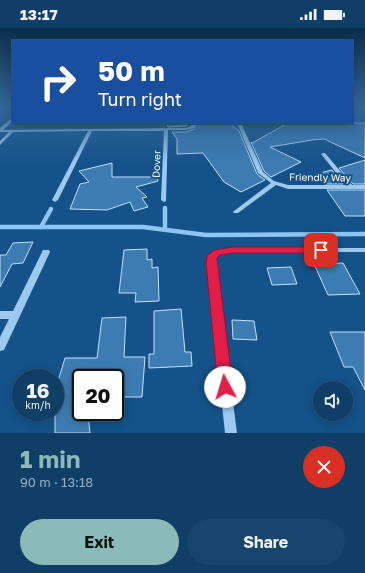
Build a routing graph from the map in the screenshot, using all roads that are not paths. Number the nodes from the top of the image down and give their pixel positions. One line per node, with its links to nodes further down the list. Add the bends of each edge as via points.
1 (73, 126): 9 (street)
2 (133, 126): 5 (street)
3 (192, 126): 6 (street, via 186,129)
4 (240, 126): 13 (street, Friendly Way, via 261,173)
5 (132, 130): 6 (street); 10 (street)
6 (166, 130): 17 (street, Dover)
7 (0, 131): 8 (street)
8 (12, 131): 9 (street); 11 (street)
9 (70, 131): 10 (street)
10 (90, 131): 16 (street)
11 (0, 144)
12 (323, 154): 14 (street)
13 (275, 183): 14 (street, Friendly Way, via 288,187); 18 (street)
14 (350, 187): 15 (street, Friendly Way)
15 (365, 187)
16 (55, 200)
17 (164, 200)
18 (236, 212)
19 (365, 250): 24 (street, via 233,250 218,252 212,256)
20 (46, 252): 22 (street)
21 (0, 315): 22 (street)
22 (16, 315): 23 (street)
23 (0, 347)
24 (231, 433)

